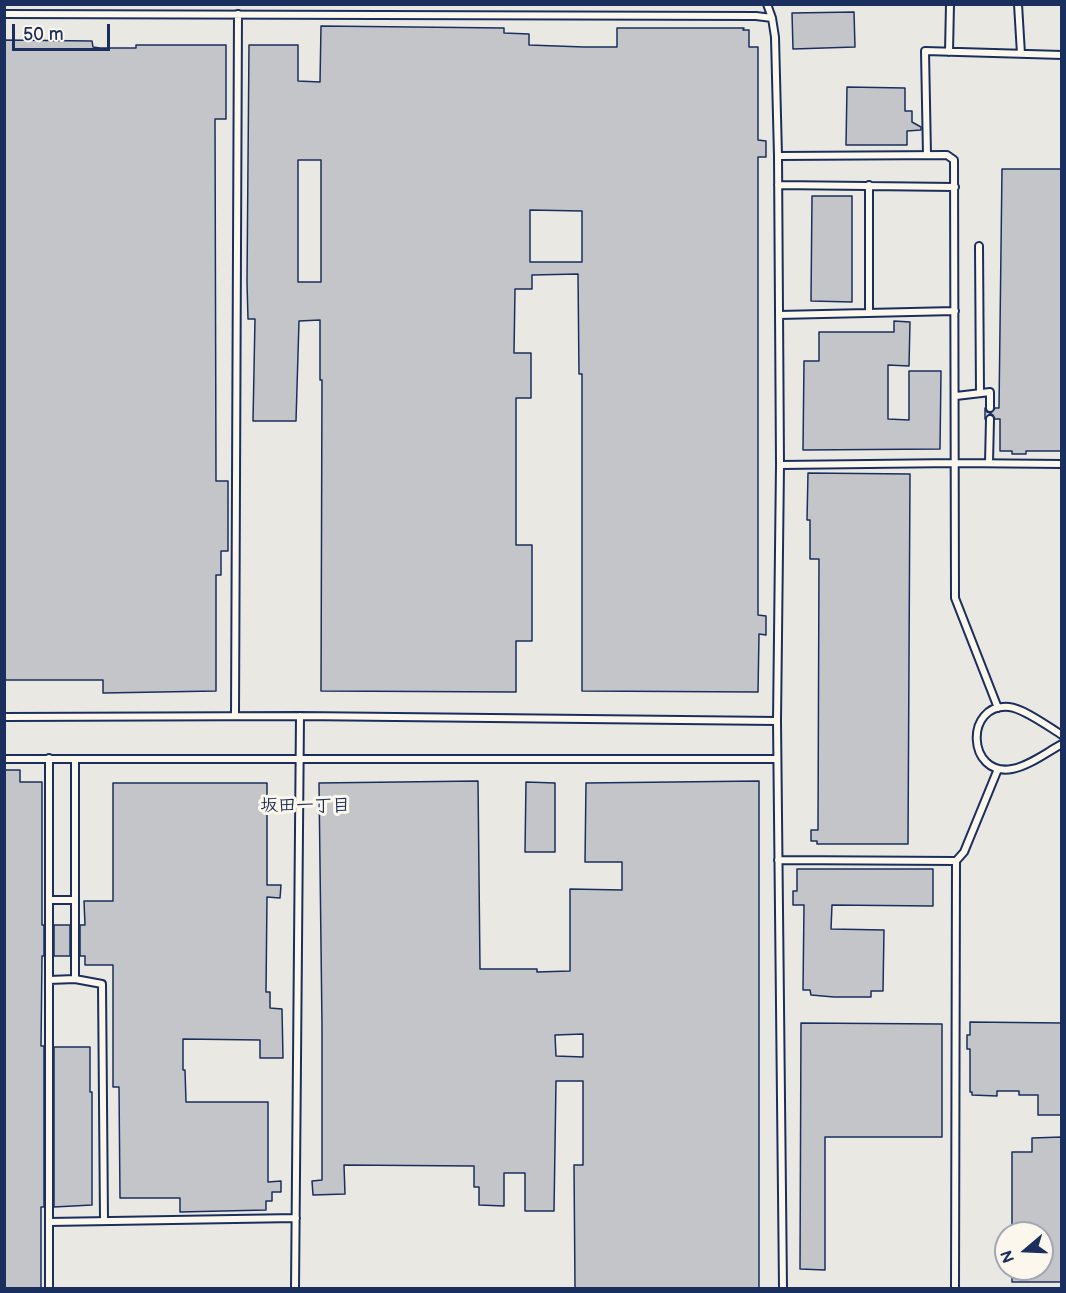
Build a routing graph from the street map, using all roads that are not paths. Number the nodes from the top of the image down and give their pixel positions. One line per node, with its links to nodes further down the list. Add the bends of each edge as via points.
1 (767, 4): 6 (lane)
2 (950, 4): 7 (lane)
3 (1018, 4): 8 (lane)
4 (4, 14): 5 (lane)
5 (238, 14): 6 (lane); 28 (lane)
6 (772, 18): 11 (lane)
7 (949, 52): 8 (lane); 10 (lane, via 926,51)
8 (1021, 54): 9 (lane)
9 (1062, 55)
10 (927, 155): 11 (lane); 14 (lane, via 948,155 954,160)
11 (778, 156): 12 (lane)
12 (778, 185): 13 (lane); 18 (lane)
13 (869, 185): 14 (lane); 17 (lane)
14 (955, 186): 16 (lane)
15 (979, 246): 19 (lane)
16 (956, 311): 17 (lane); 20 (lane)
17 (869, 313): 18 (lane)
18 (779, 315): 26 (lane)
19 (980, 393): 20 (lane); 21 (lane, via 990,392)
20 (956, 396): 23 (lane)
21 (990, 408)
22 (990, 419): 24 (lane)
23 (956, 463): 24 (lane); 26 (lane); 27 (lane, via 955,598)
24 (990, 463): 25 (lane)
25 (1062, 464)
26 (780, 465): 31 (lane)
27 (998, 708): 32 (lane, via 1011,706); 39 (lane, via 984,717 976,736 981,756)
28 (235, 716): 29 (lane); 30 (lane)
29 (300, 716): 31 (lane); 37 (lane)
30 (4, 717)
31 (777, 721): 38 (lane)
32 (1062, 735)
33 (1062, 744): 39 (lane, via 1019,768)
34 (4, 759): 35 (lane)
35 (49, 759): 36 (lane); 42 (lane)
36 (75, 759): 37 (lane); 43 (lane)
37 (299, 759): 38 (lane); 46 (lane)
38 (777, 759): 40 (lane)
39 (998, 769): 41 (lane, via 964,852)
40 (778, 860): 41 (lane); 51 (lane)
41 (956, 861): 52 (lane)
42 (49, 900): 43 (lane); 45 (lane)
43 (75, 900): 44 (lane)
44 (75, 979): 45 (lane); 47 (lane, via 102,984)
45 (49, 980): 48 (lane)
46 (296, 1218): 47 (lane); 50 (lane)
47 (104, 1220): 48 (lane)
48 (49, 1222): 49 (lane)
49 (49, 1288)
50 (295, 1288)
51 (783, 1288)
52 (955, 1288)

